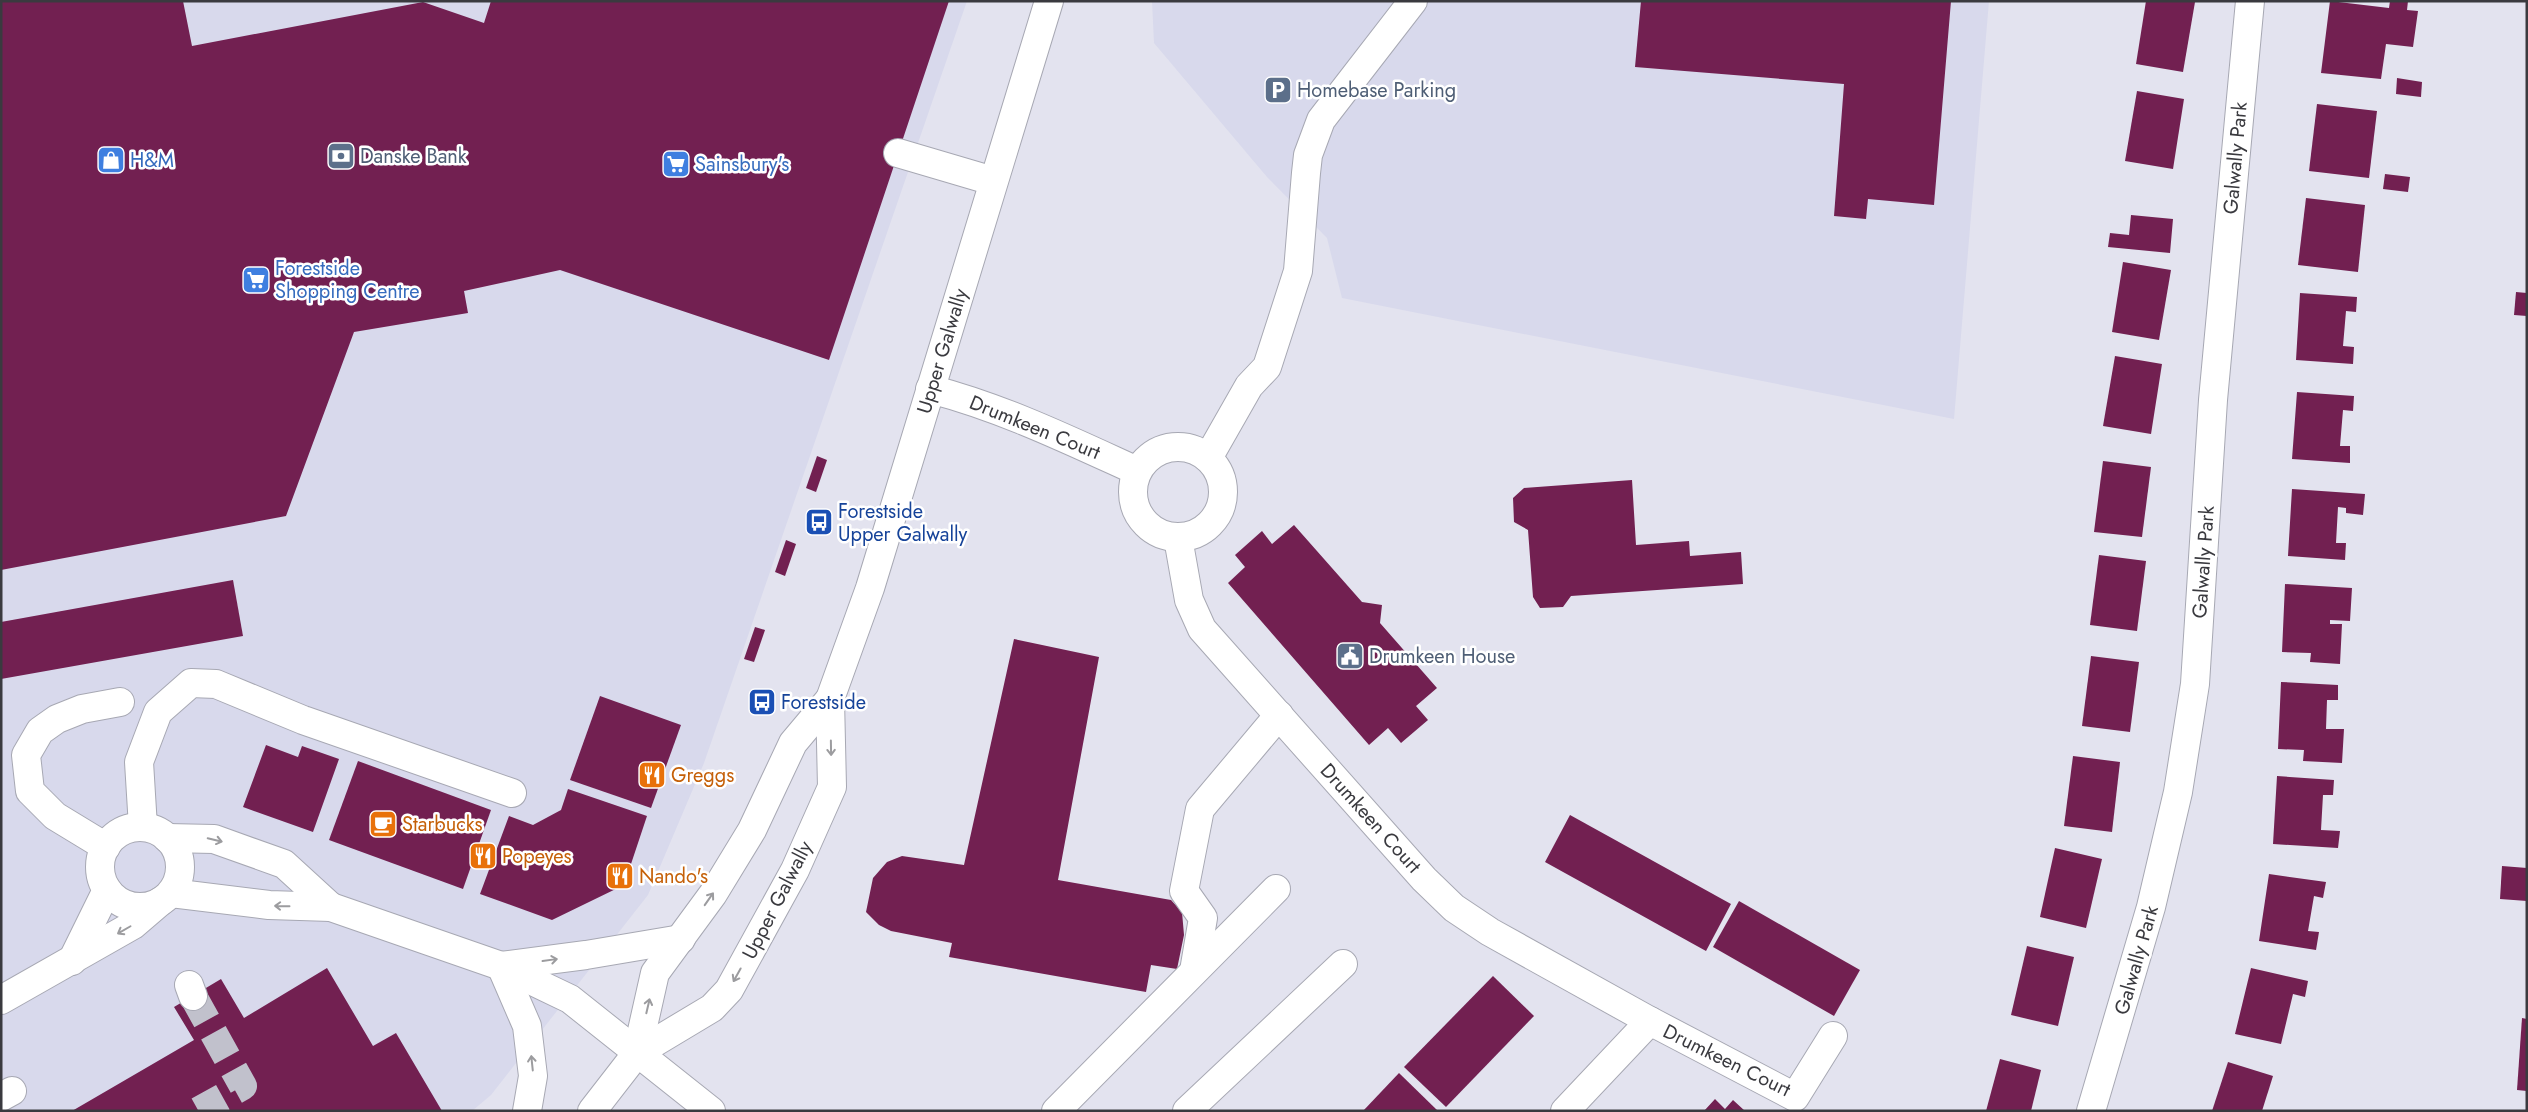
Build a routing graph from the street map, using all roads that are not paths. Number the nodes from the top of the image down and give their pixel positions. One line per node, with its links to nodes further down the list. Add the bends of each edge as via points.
1 (1049, 1): 5 (street, Upper Galwally)
2 (1413, 1): 7 (street, via 1321,120 1307,164 1298,271 1267,367 1249,386)
3 (2250, 1): 35 (street, Galwally Park, via 2213,400 2194,684 2178,792 2151,907)
4 (898, 153): 5 (street)
5 (993, 181): 6 (street, Upper Galwally)
6 (930, 389): 8 (street, Drumkeen Court, via 1021,418); 10 (street, Upper Galwally, via 870,588)
7 (1208, 458): 8 (street, via 1197,450 1170,447 1146,460); 9 (street, via 1222,481 1220,508 1214,520 1203,529)
8 (1138, 471): 9 (street, via 1133,501 1139,516 1163,535)
9 (1178, 538): 12 (street, Drumkeen Court, via 1189,600 1202,629)
10 (830, 699): 20 (street, Upper Galwally, one-way to 10, via 713,894 752,830 793,743); 28 (street, Upper Galwally, one-way to 28, via 832,787 790,879 729,990 712,1008)
11 (120, 702): 15 (street, via 82,709 57,719 40,731 26,754 30,790 55,816)
12 (1279, 715): 24 (street, via 1200,809 1184,891 1203,918); 26 (street, Drumkeen Court, via 1454,908 1490,932)
13 (512, 793): 14 (street, via 303,720 216,684 191,683 158,712 140,762)
14 (155, 832): 15 (street, via 121,832); 18 (street, via 175,848 180,861 177,883); 19 (street, one-way to 19, via 214,839 284,864)
15 (106, 847): 17 (street, via 100,868)
16 (1276, 889): 24 (street)
17 (107, 890): 18 (street, via 116,899 132,906 151,906); 21 (street)
18 (166, 896): 19 (street, one-way to 18, via 269,905); 21 (street, one-way to 21, via 133,925)
19 (331, 906): 23 (street)
20 (681, 938): 23 (street, one-way to 20); 28 (street, Upper Galwally, one-way to 20, via 655,973)
21 (72, 961): 25 (street)
22 (1343, 964): 33 (street)
23 (501, 966): 28 (street, via 570,999); 29 (street, one-way to 23, via 533,1076 527,1026)
24 (1194, 971): 32 (street)
25 (1, 1000)
26 (1650, 1021): 27 (street, Drumkeen Court, via 1795,1097); 34 (street, Drumkeen Court)
27 (1833, 1036)
28 (637, 1053): 30 (street, Upper Galwally); 31 (street)
29 (527, 1111)
30 (592, 1111)
31 (711, 1111)
32 (1056, 1111)
33 (1188, 1111)
34 (1565, 1111)
35 (2091, 1111)

